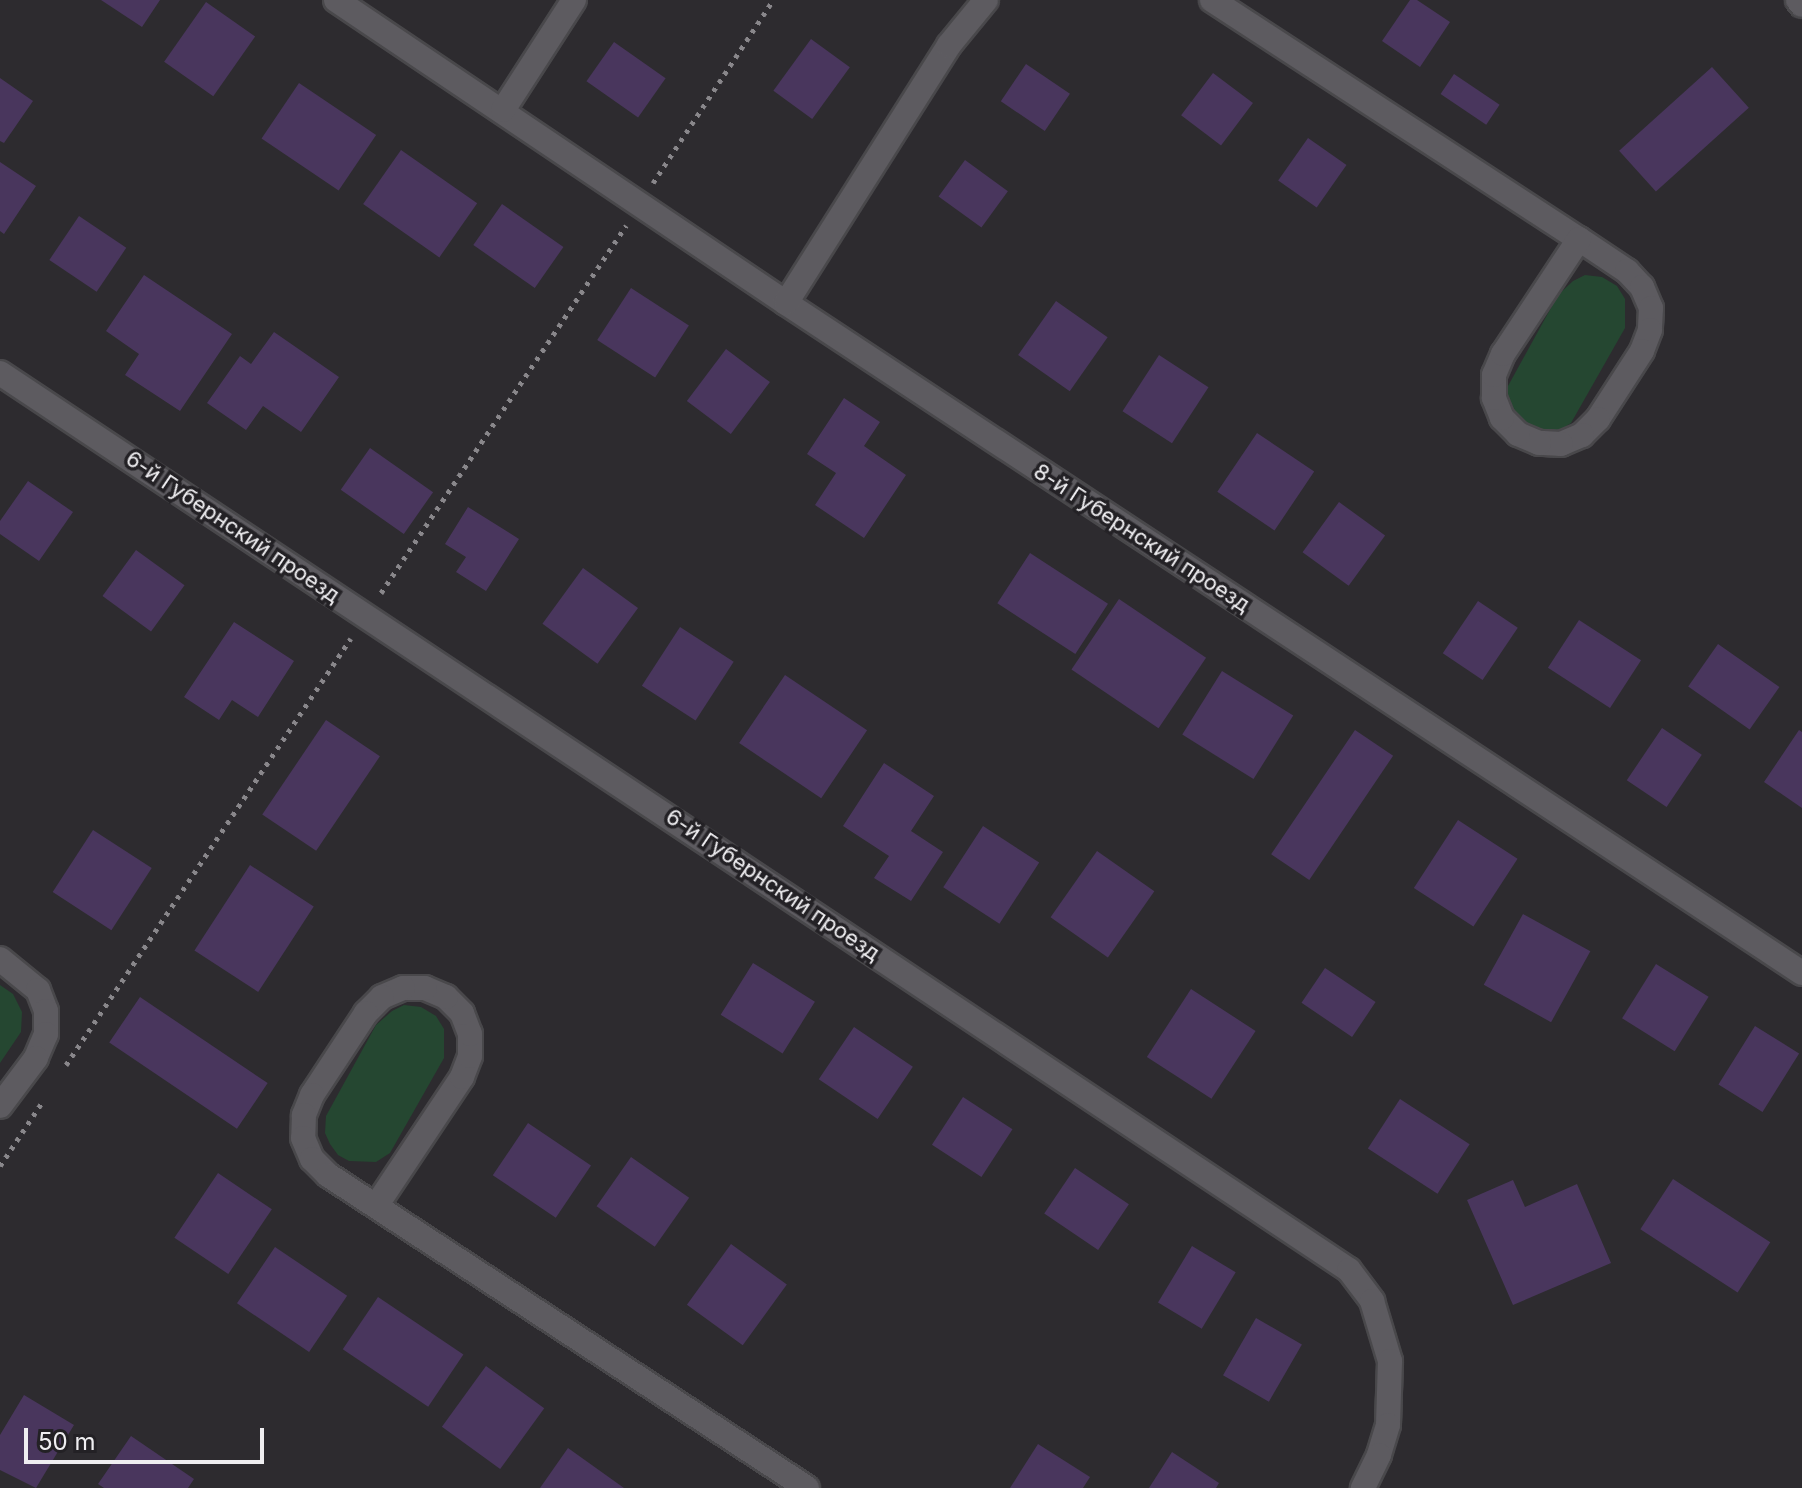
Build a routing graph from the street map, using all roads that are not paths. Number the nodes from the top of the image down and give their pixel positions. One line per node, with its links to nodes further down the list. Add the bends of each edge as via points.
1 (336, 0): 7 (street, 8-й Губернский проезд)
2 (574, 0): 7 (street)
3 (986, 0): 9 (street, via 949,45)
4 (1212, 0): 8 (street)
5 (1798, 0): 6 (street)
6 (1802, 5)
7 (503, 110): 9 (street, 8-й Губернский проезд)
8 (1579, 239): 8 (street, via 1494,375 1494,398 1502,418 1518,434 1539,443 1561,444 1582,435 1598,419 1650,330 1651,308 1642,287)
9 (786, 303): 12 (street, 8-й Губернский проезд)
10 (0, 373): 16 (street, 6-й Губернский проезд, via 1349,1270 1372,1301 1390,1361 1388,1425)
11 (0, 959): 13 (street, via 38,990 46,1011 46,1034 36,1058)
12 (1802, 973)
13 (0, 1106)
14 (376, 1206): 14 (street, via 462,1077 470,1056 470,1034 462,1013 446,997 425,988 403,988 382,997 366,1013 304,1115 303,1138 312,1159); 15 (street)
15 (807, 1488)
16 (1363, 1488)

